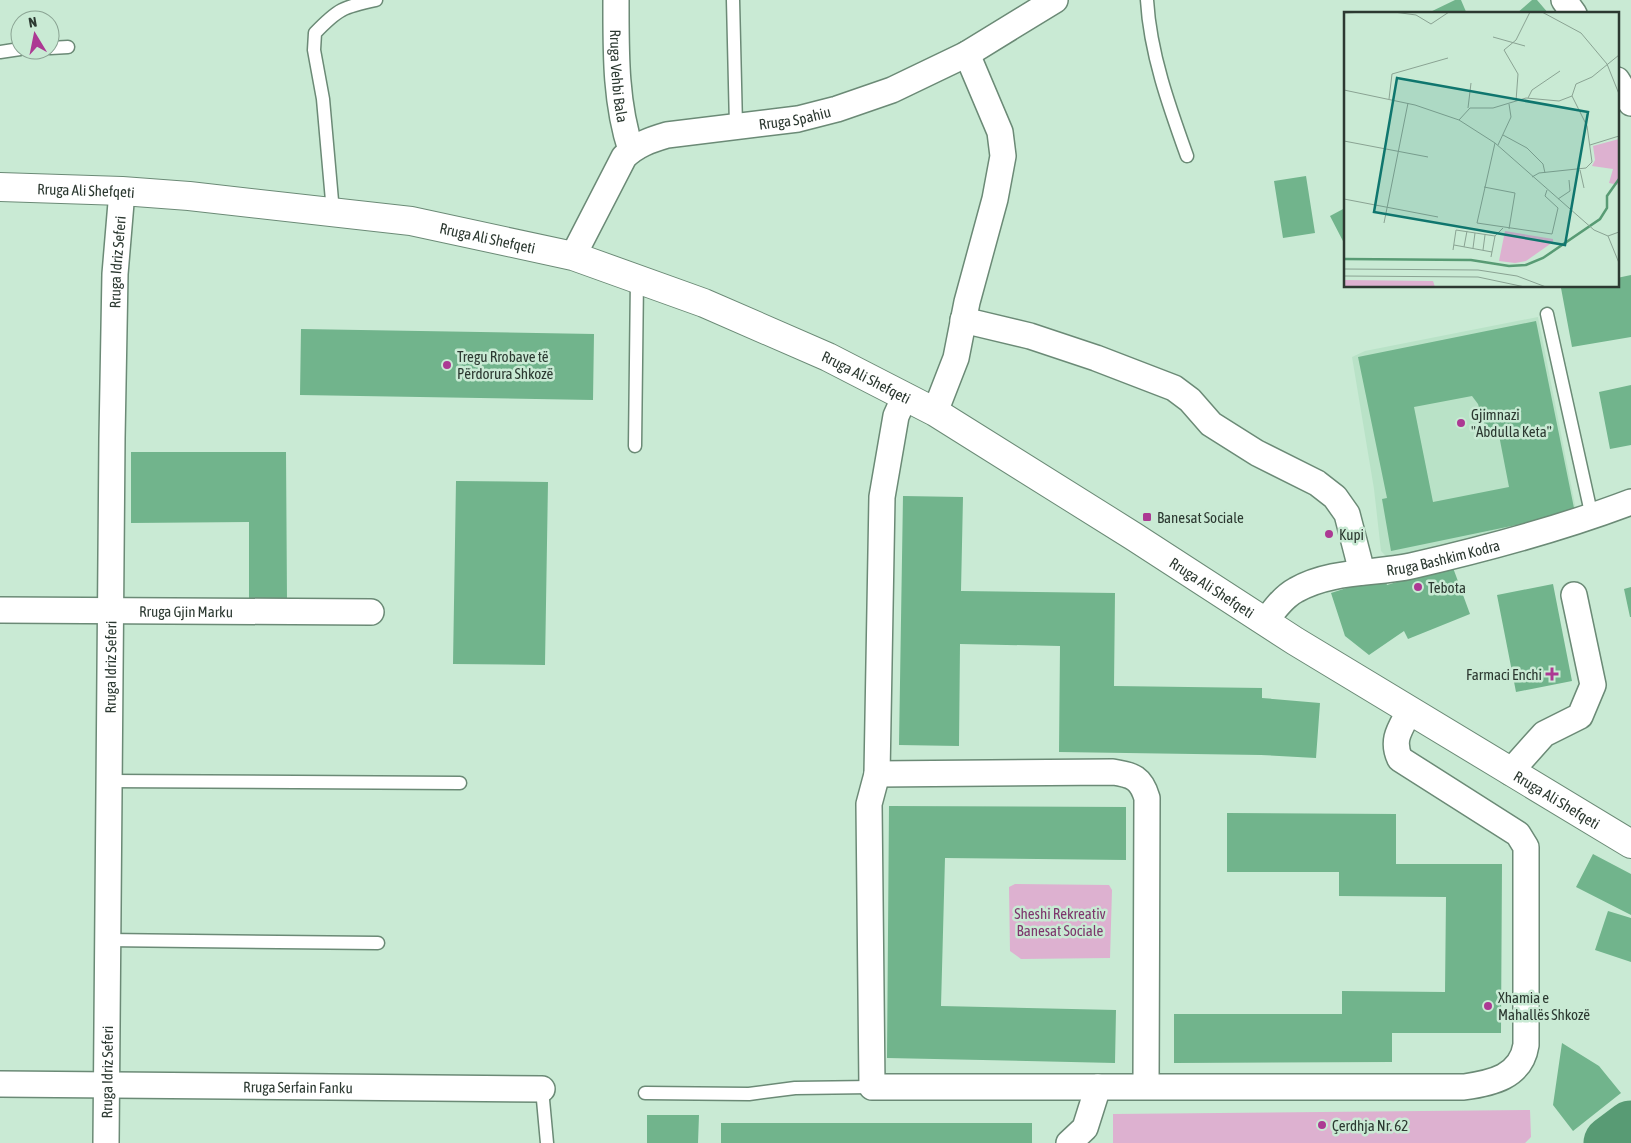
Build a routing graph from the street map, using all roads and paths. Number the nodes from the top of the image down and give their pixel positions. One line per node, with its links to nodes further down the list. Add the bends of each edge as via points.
1 (376, 0): 19 (lane, via 334,13 315,33 314,50 323,99)
2 (616, 0): 15 (street, Rruga Vehbi Bala, via 619,99)
3 (733, 0): 14 (lane)
4 (1055, 0): 7 (street, Rruga Spahiu)
5 (1147, 0): 16 (lane, via 1154,46)
6 (1564, 0): 8 (street)
7 (1015, 10): 11 (street, Rruga Spahiu)
8 (1573, 12)
9 (60, 47): 10 (lane)
10 (68, 47)
11 (967, 54): 14 (street, Rruga Spahiu, via 892,90 837,109 798,119); 23 (street, via 1000,132 1003,156 985,241)
12 (1618, 82): 13 (street)
13 (1631, 103)
14 (736, 126): 15 (street, Rruga Spahiu, via 667,134)
15 (631, 150): 20 (street, Rruga Spahiu, via 616,170)
16 (1186, 156)
17 (0, 187): 18 (main road, Rruga Ali Shefqeti)
18 (122, 191): 19 (main road, Rruga Ali Shefqeti); 32 (street, Rruga Idriz Seferi, via 115,274)
19 (333, 212): 20 (main road, Rruga Ali Shefqeti, via 428,225)
20 (573, 256): 21 (main road, Rruga Ali Shefqeti)
21 (637, 277): 24 (main road, Rruga Ali Shefqeti, via 771,331); 26 (lane)
22 (1547, 314): 28 (lane)
23 (963, 320): 25 (street, via 956,358); 29 (street, via 1030,336 1174,388 1190,400 1211,424 1317,483 1335,497 1347,514)
24 (905, 396): 25 (main road, Rruga Ali Shefqeti); 37 (street, via 896,416 882,497)
25 (934, 412): 34 (main road, Rruga Ali Shefqeti)
26 (634, 446)
27 (1631, 502): 28 (street, Rruga Bashkim Kodra)
28 (1592, 517): 29 (street, Rruga Bashkim Kodra, via 1410,566)
29 (1362, 572): 34 (street, Rruga Bashkim Kodra, via 1295,590)
30 (1574, 595): 36 (street, via 1593,685 1580,716 1544,734)
31 (0, 610): 32 (street, Rruga Gjin Marku)
32 (109, 611): 33 (street, Rruga Gjin Marku); 38 (street, Rruga Idriz Seferi)
33 (371, 612)
34 (1264, 622): 35 (main road, Rruga Ali Shefqeti)
35 (1409, 712): 36 (main road, Rruga Ali Shefqeti); 45 (street, via 1395,738 1395,749 1400,759 1518,834 1526,847 1524,1058 1515,1070 1501,1078 1464,1087)
36 (1510, 772): 40 (main road, Rruga Ali Shefqeti)
37 (877, 774): 45 (street, via 1113,772 1131,775 1143,786 1147,798); 46 (street, via 869,804)
38 (107, 781): 39 (lane); 41 (street, Rruga Idriz Seferi)
39 (460, 783)
40 (1631, 844)
41 (106, 940): 42 (lane); 44 (street, Rruga Idriz Seferi)
42 (378, 943)
43 (0, 1084): 44 (street, Rruga Serfain Fanku)
44 (106, 1085): 48 (street, Rruga Serfain Fanku); 50 (street, Rruga Idriz Seferi)
45 (1146, 1086): 47 (street)
46 (872, 1087): 47 (street); 49 (lane, via 795,1088 749,1094)
47 (1098, 1087): 52 (street, via 1085,1128)
48 (542, 1089): 51 (lane, Rruga Serfain Fanku)
49 (645, 1093)
50 (106, 1143)
51 (547, 1143)
52 (1069, 1143)

